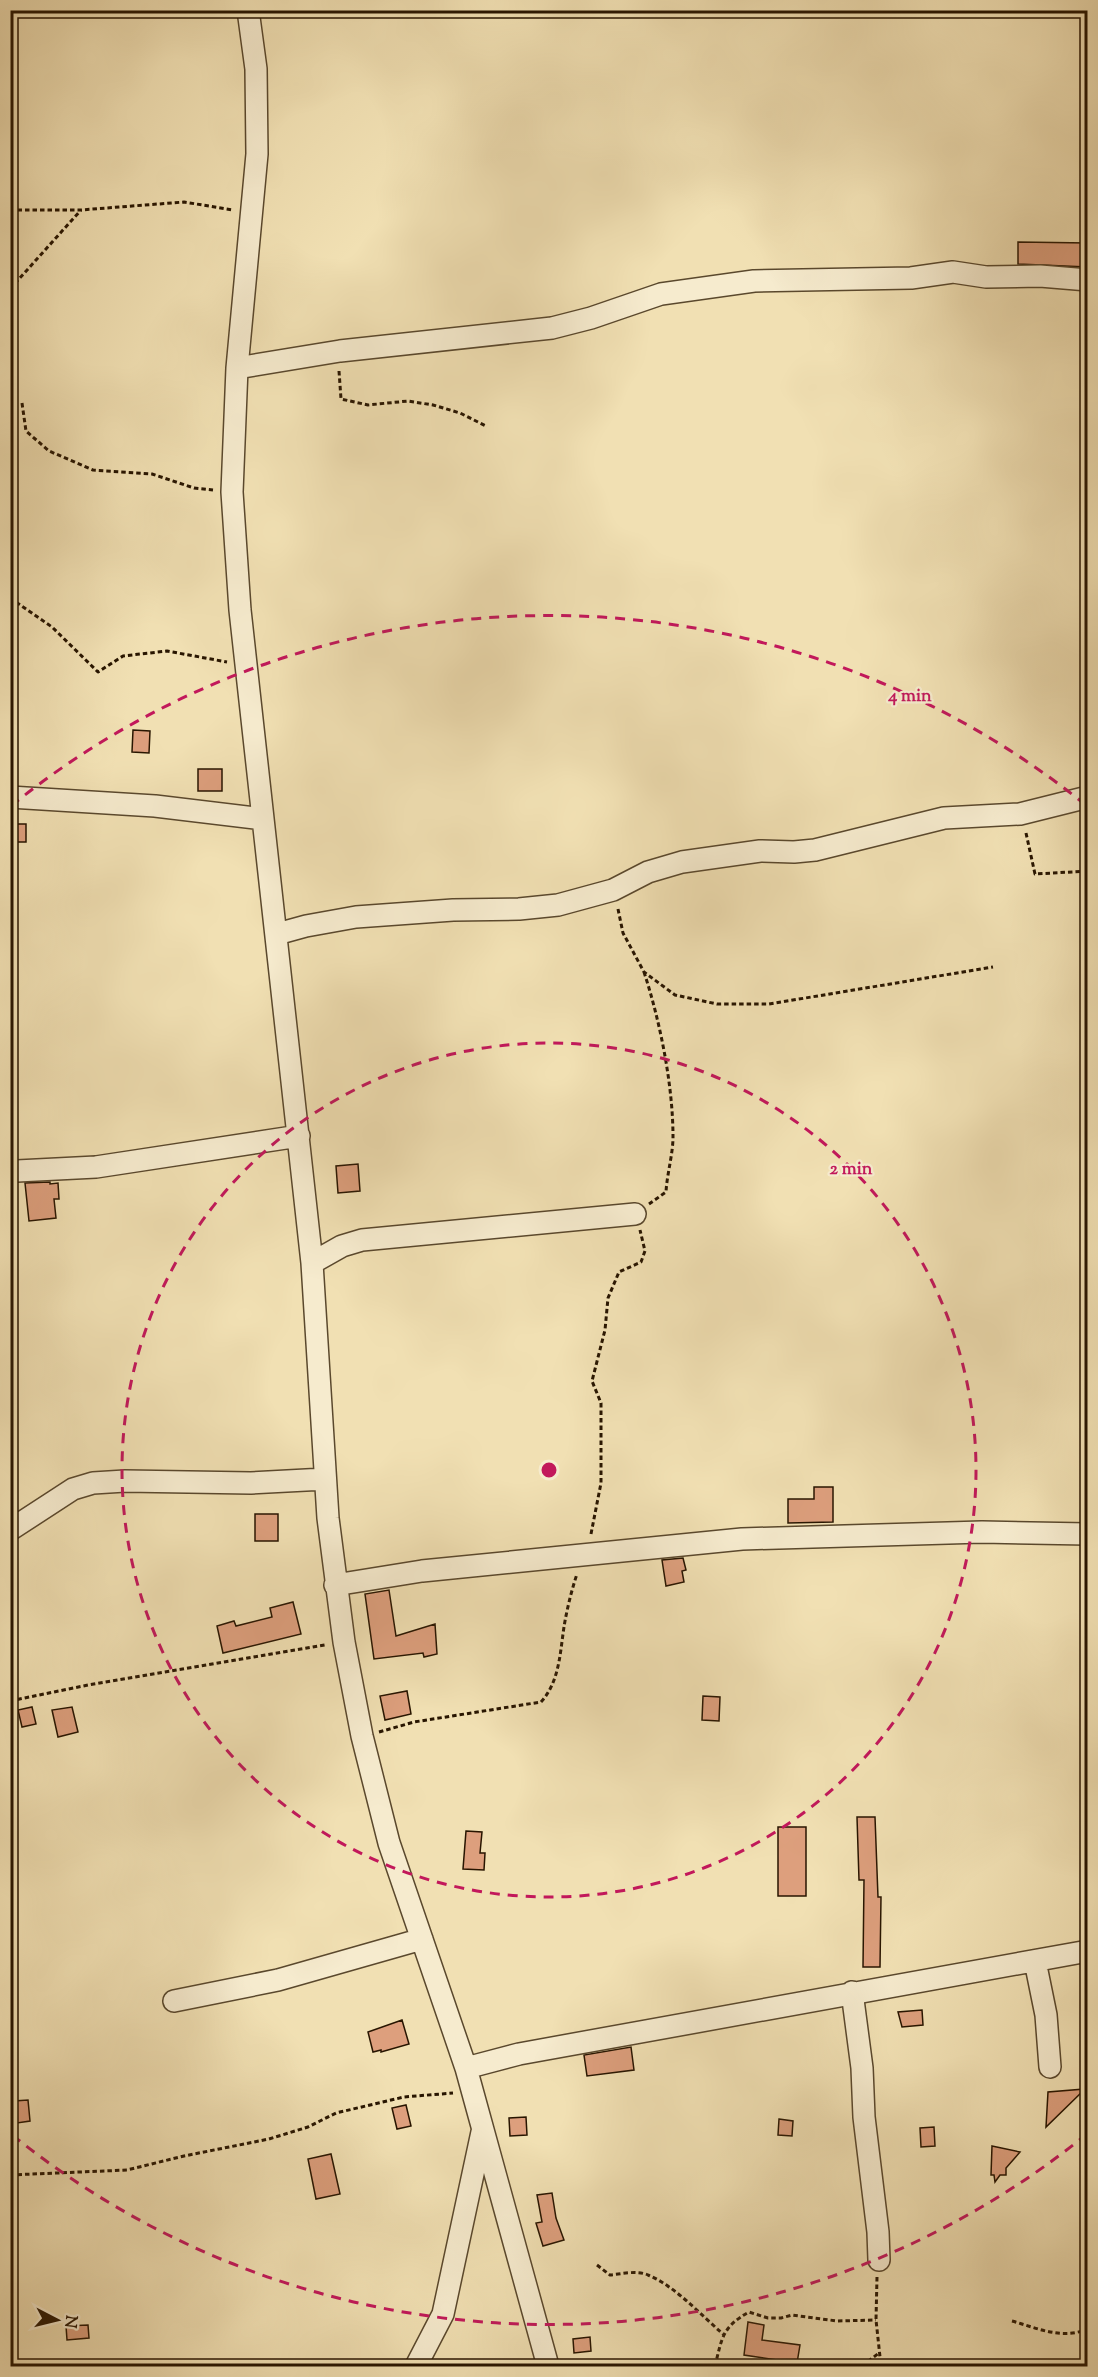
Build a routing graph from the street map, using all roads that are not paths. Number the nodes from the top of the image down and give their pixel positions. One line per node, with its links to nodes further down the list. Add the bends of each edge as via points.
1 (248, 10): 3 (street, via 256,69 257,154)
2 (1088, 280): 3 (street, via 986,277 953,272 911,278 754,281 661,294 552,328 340,351)
3 (237, 368): 6 (street, via 232,492 240,610)
4 (10, 797): 6 (street, via 155,806)
5 (1088, 797): 7 (street, via 1020,814 944,818 815,850 718,855 648,872 613,890 558,905 356,917)
6 (263, 819): 7 (street)
7 (276, 934): 8 (street)
8 (299, 1136): 9 (street, via 96,1167); 11 (street)
9 (17, 1171)
10 (635, 1214): 11 (street, via 362,1240)
11 (312, 1263): 12 (street)
12 (325, 1479): 13 (street, via 251,1484 93,1483 73,1489); 15 (street)
13 (10, 1530)
14 (1088, 1534): 15 (street, via 982,1532 742,1539 422,1571)
15 (335, 1585): 16 (street, via 362,1736 389,1843)
16 (422, 1940): 20 (street, via 278,1980); 22 (street)
17 (1088, 1951): 18 (street)
18 (1035, 1961): 19 (street); 21 (street, via 1045,2005)
19 (852, 1992): 22 (street, via 519,2054); 24 (street)
20 (174, 2001)
21 (1050, 2067)
22 (466, 2068): 23 (street)
23 (482, 2132): 25 (street, via 443,2314); 26 (street)
24 (879, 2260)
25 (416, 2367)
26 (548, 2367)

